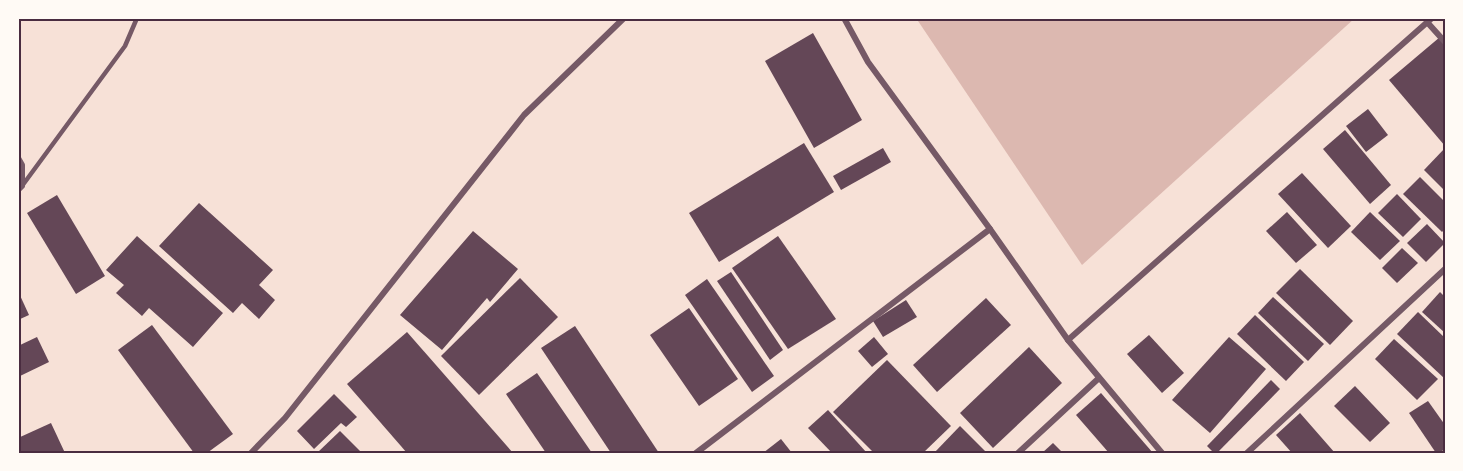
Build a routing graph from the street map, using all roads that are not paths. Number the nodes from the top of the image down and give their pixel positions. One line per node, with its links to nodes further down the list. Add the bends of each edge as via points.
1 (137, 18): 7 (lane, via 125,46)
2 (624, 18): 12 (street, via 524,115 285,418)
3 (844, 18): 8 (street, via 867,62)
4 (1429, 20): 5 (street); 10 (street)
5 (1445, 42)
6 (18, 158): 7 (street, via 22,165)
7 (20, 188)
8 (990, 229): 10 (street); 13 (street)
9 (1445, 268): 16 (street)
10 (1068, 340): 11 (street)
11 (1099, 378): 14 (street); 15 (street)
12 (250, 453)
13 (696, 453)
14 (1018, 453)
15 (1162, 453)
16 (1246, 453)

